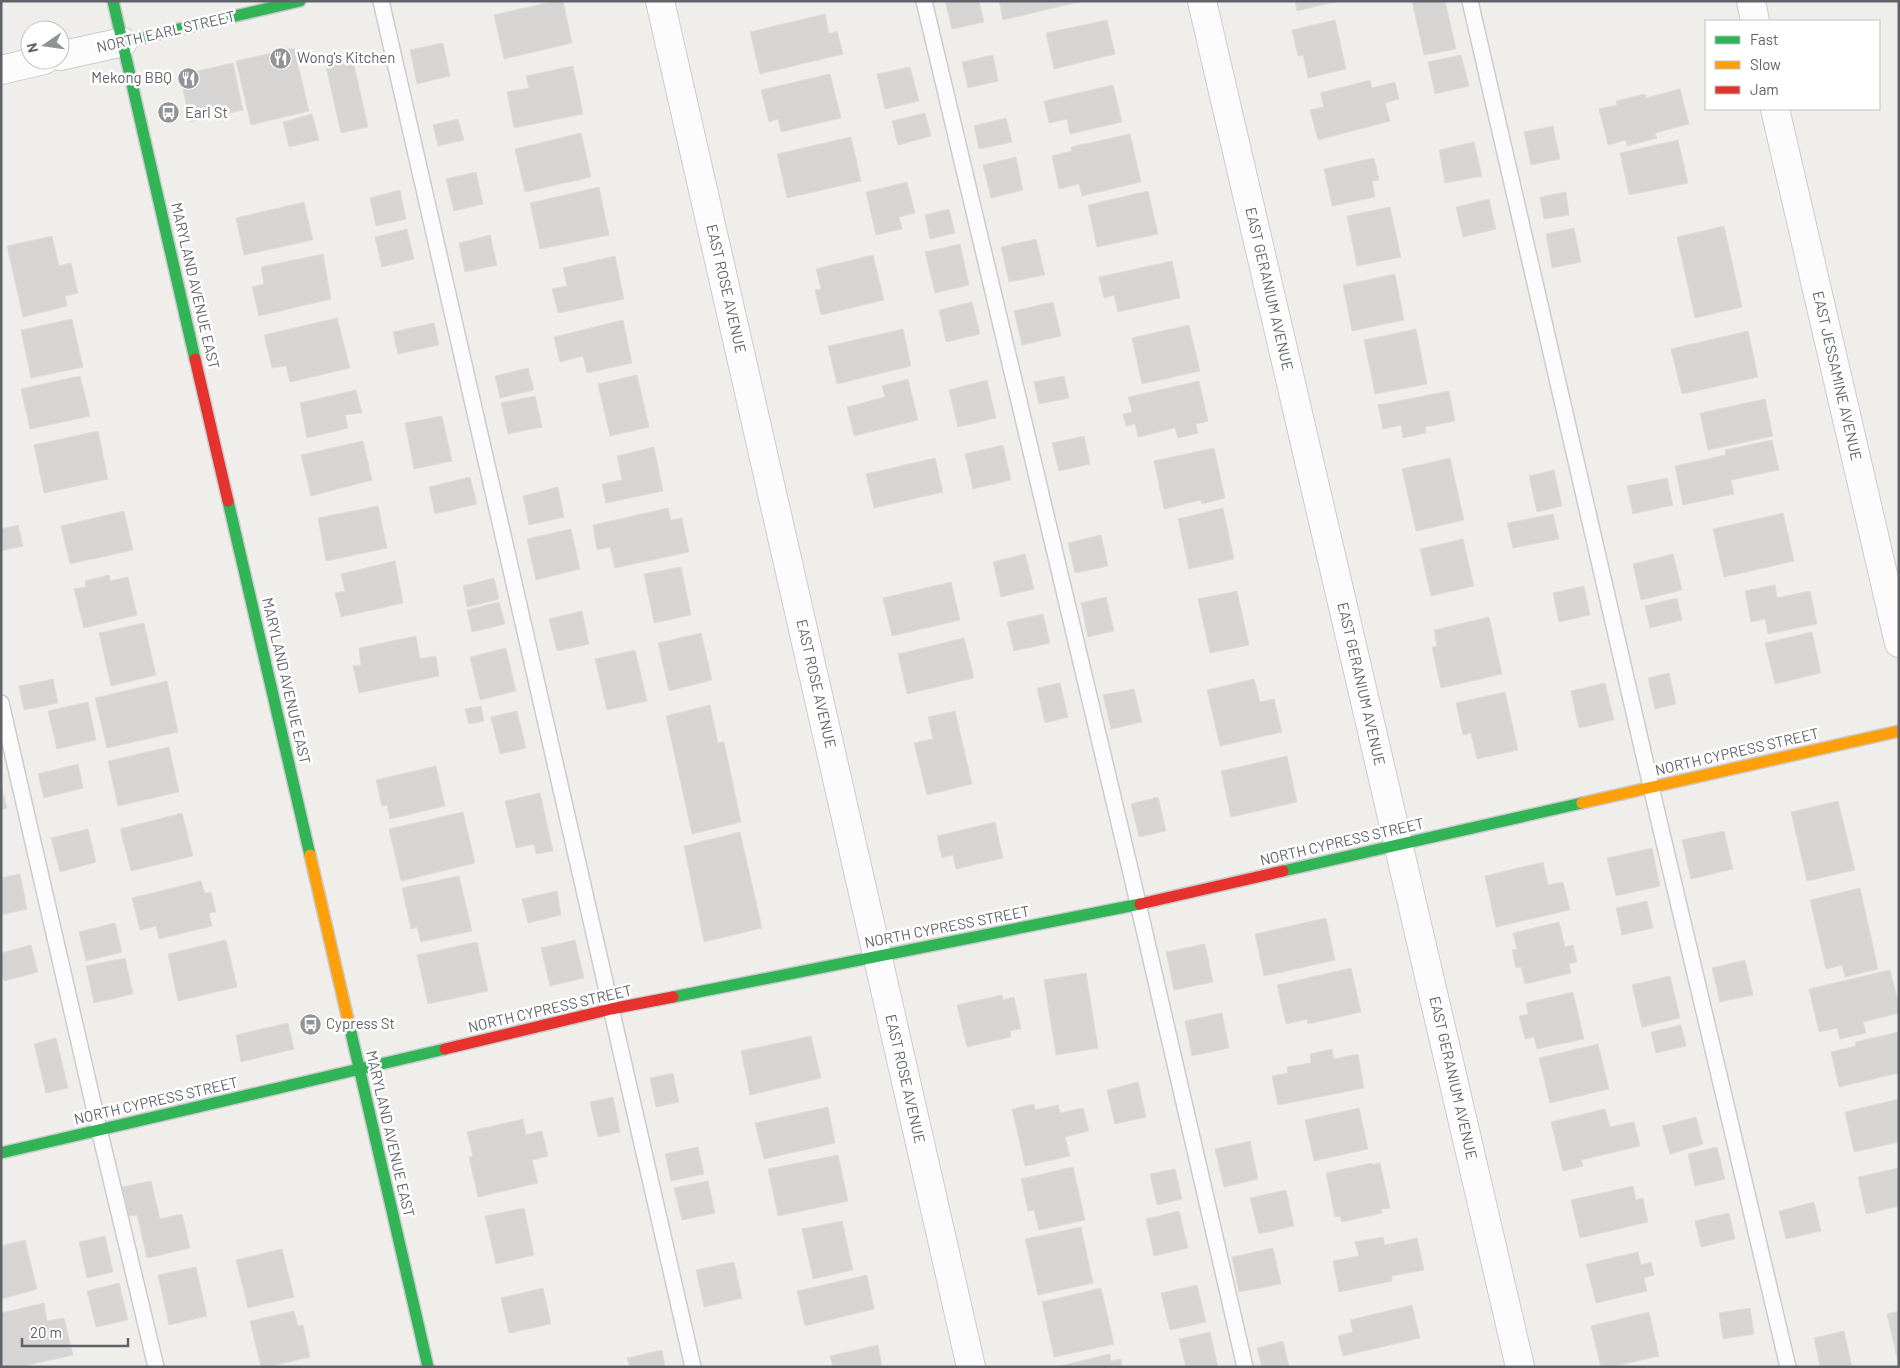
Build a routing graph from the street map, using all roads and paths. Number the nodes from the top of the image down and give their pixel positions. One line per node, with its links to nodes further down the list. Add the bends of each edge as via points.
1 (113, 1): 11 (street, MARYLAND AVENUE EAST)
2 (300, 1): 9 (street, NORTH EARL STREET)
3 (381, 1): 23 (lane)
4 (660, 1): 22 (street, EAST ROSE AVENUE)
5 (924, 1): 21 (lane)
6 (1202, 1): 20 (street, EAST GERANIUM AVENUE)
7 (1470, 1): 19 (lane)
8 (1751, 1): 10 (street)
9 (253, 6): 11 (street, NORTH EARL STREET)
10 (1755, 20)
11 (123, 42): 12 (street, NORTH EARL STREET); 24 (street, MARYLAND AVENUE EAST)
12 (70, 54)
13 (20, 66): 14 (street)
14 (1, 70)
15 (1776, 110): 16 (street, EAST JESSAMINE AVENUE)
16 (1899, 643)
17 (1, 703): 25 (lane)
18 (1899, 731): 19 (street, NORTH CYPRESS STREET)
19 (1652, 787): 20 (street, NORTH CYPRESS STREET); 33 (lane)
20 (1399, 844): 21 (street, NORTH CYPRESS STREET); 32 (street, EAST GERANIUM AVENUE)
21 (1138, 904): 22 (street, NORTH CYPRESS STREET); 31 (lane)
22 (877, 956): 23 (street, NORTH CYPRESS STREET); 30 (street, EAST ROSE AVENUE)
23 (611, 1009): 24 (street, NORTH CYPRESS STREET); 29 (lane)
24 (360, 1070): 25 (street, NORTH CYPRESS STREET); 28 (street, MARYLAND AVENUE EAST)
25 (99, 1129): 26 (street, NORTH CYPRESS STREET); 27 (lane)
26 (1, 1153)
27 (156, 1367)
28 (428, 1367)
29 (694, 1367)
30 (970, 1367)
31 (1245, 1367)
32 (1520, 1367)
33 (1788, 1367)

